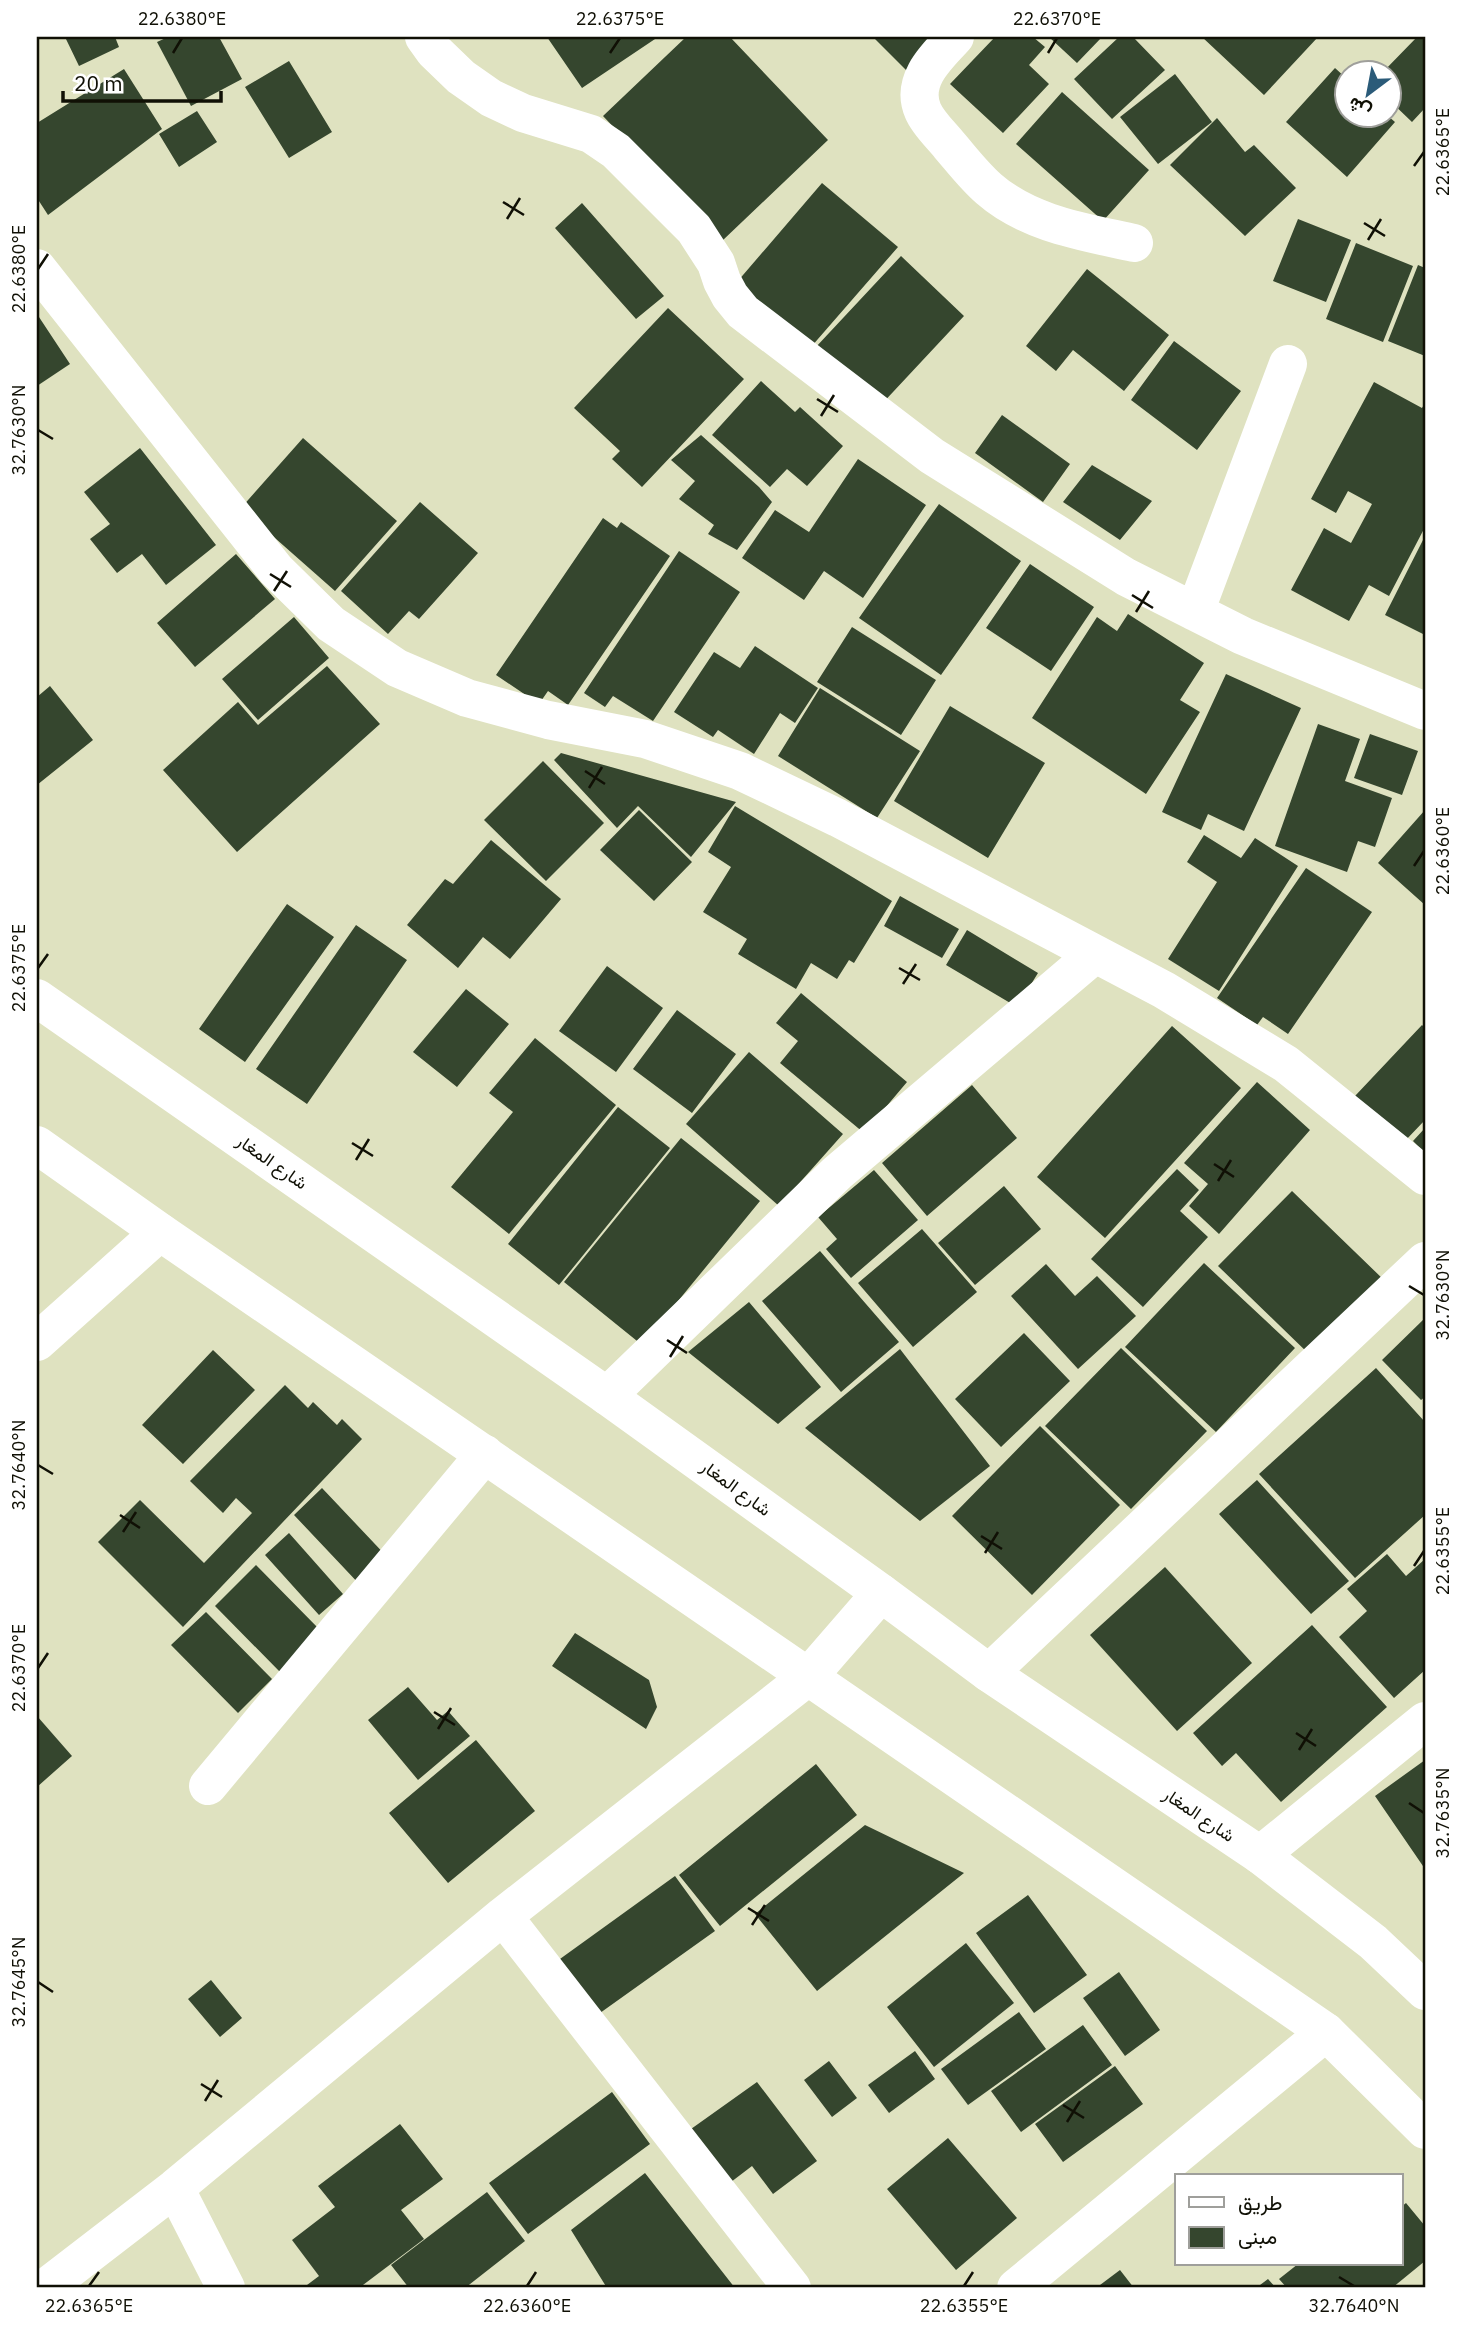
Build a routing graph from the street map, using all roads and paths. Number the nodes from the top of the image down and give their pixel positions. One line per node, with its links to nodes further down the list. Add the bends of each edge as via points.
1 (424, 37): 6 (street, via 461,77 491,98 590,134 616,151 694,229 743,312 932,456 1126,577)
2 (955, 37): 3 (street, via 925,71 920,101 923,113 968,168 998,196 1041,220)
3 (1134, 243)
4 (37, 268): 8 (street, via 276,570 331,624 397,668 467,698 645,739 740,771)
5 (1288, 364): 6 (street)
6 (1195, 612): 7 (street)
7 (1425, 711)
8 (1095, 954): 11 (street, via 1286,1064); 15 (street, via 837,1173)
9 (37, 998): 15 (street, شارع المغار)
10 (37, 1145): 12 (street)
11 (1425, 1176)
12 (160, 1233): 14 (street); 16 (street)
13 (1425, 1261): 18 (street)
14 (37, 1342)
15 (607, 1396): 17 (street, شارع المغار)
16 (485, 1454): 19 (street); 21 (street)
17 (881, 1593): 18 (street, شارع المغار); 19 (street)
18 (989, 1673): 22 (street, شارع المغار)
19 (808, 1676): 23 (street); 25 (street)
20 (1425, 1721): 22 (street)
21 (208, 1786)
22 (1260, 1855): 24 (street, شارع المغار, via 1373,1942)
23 (503, 1916): 27 (street); 30 (street)
24 (1425, 1991)
25 (1326, 2032): 26 (street); 31 (street)
26 (1425, 2130)
27 (176, 2188): 28 (street); 29 (street)
28 (45, 2288)
29 (226, 2288)
30 (792, 2288)
31 (1016, 2288)

